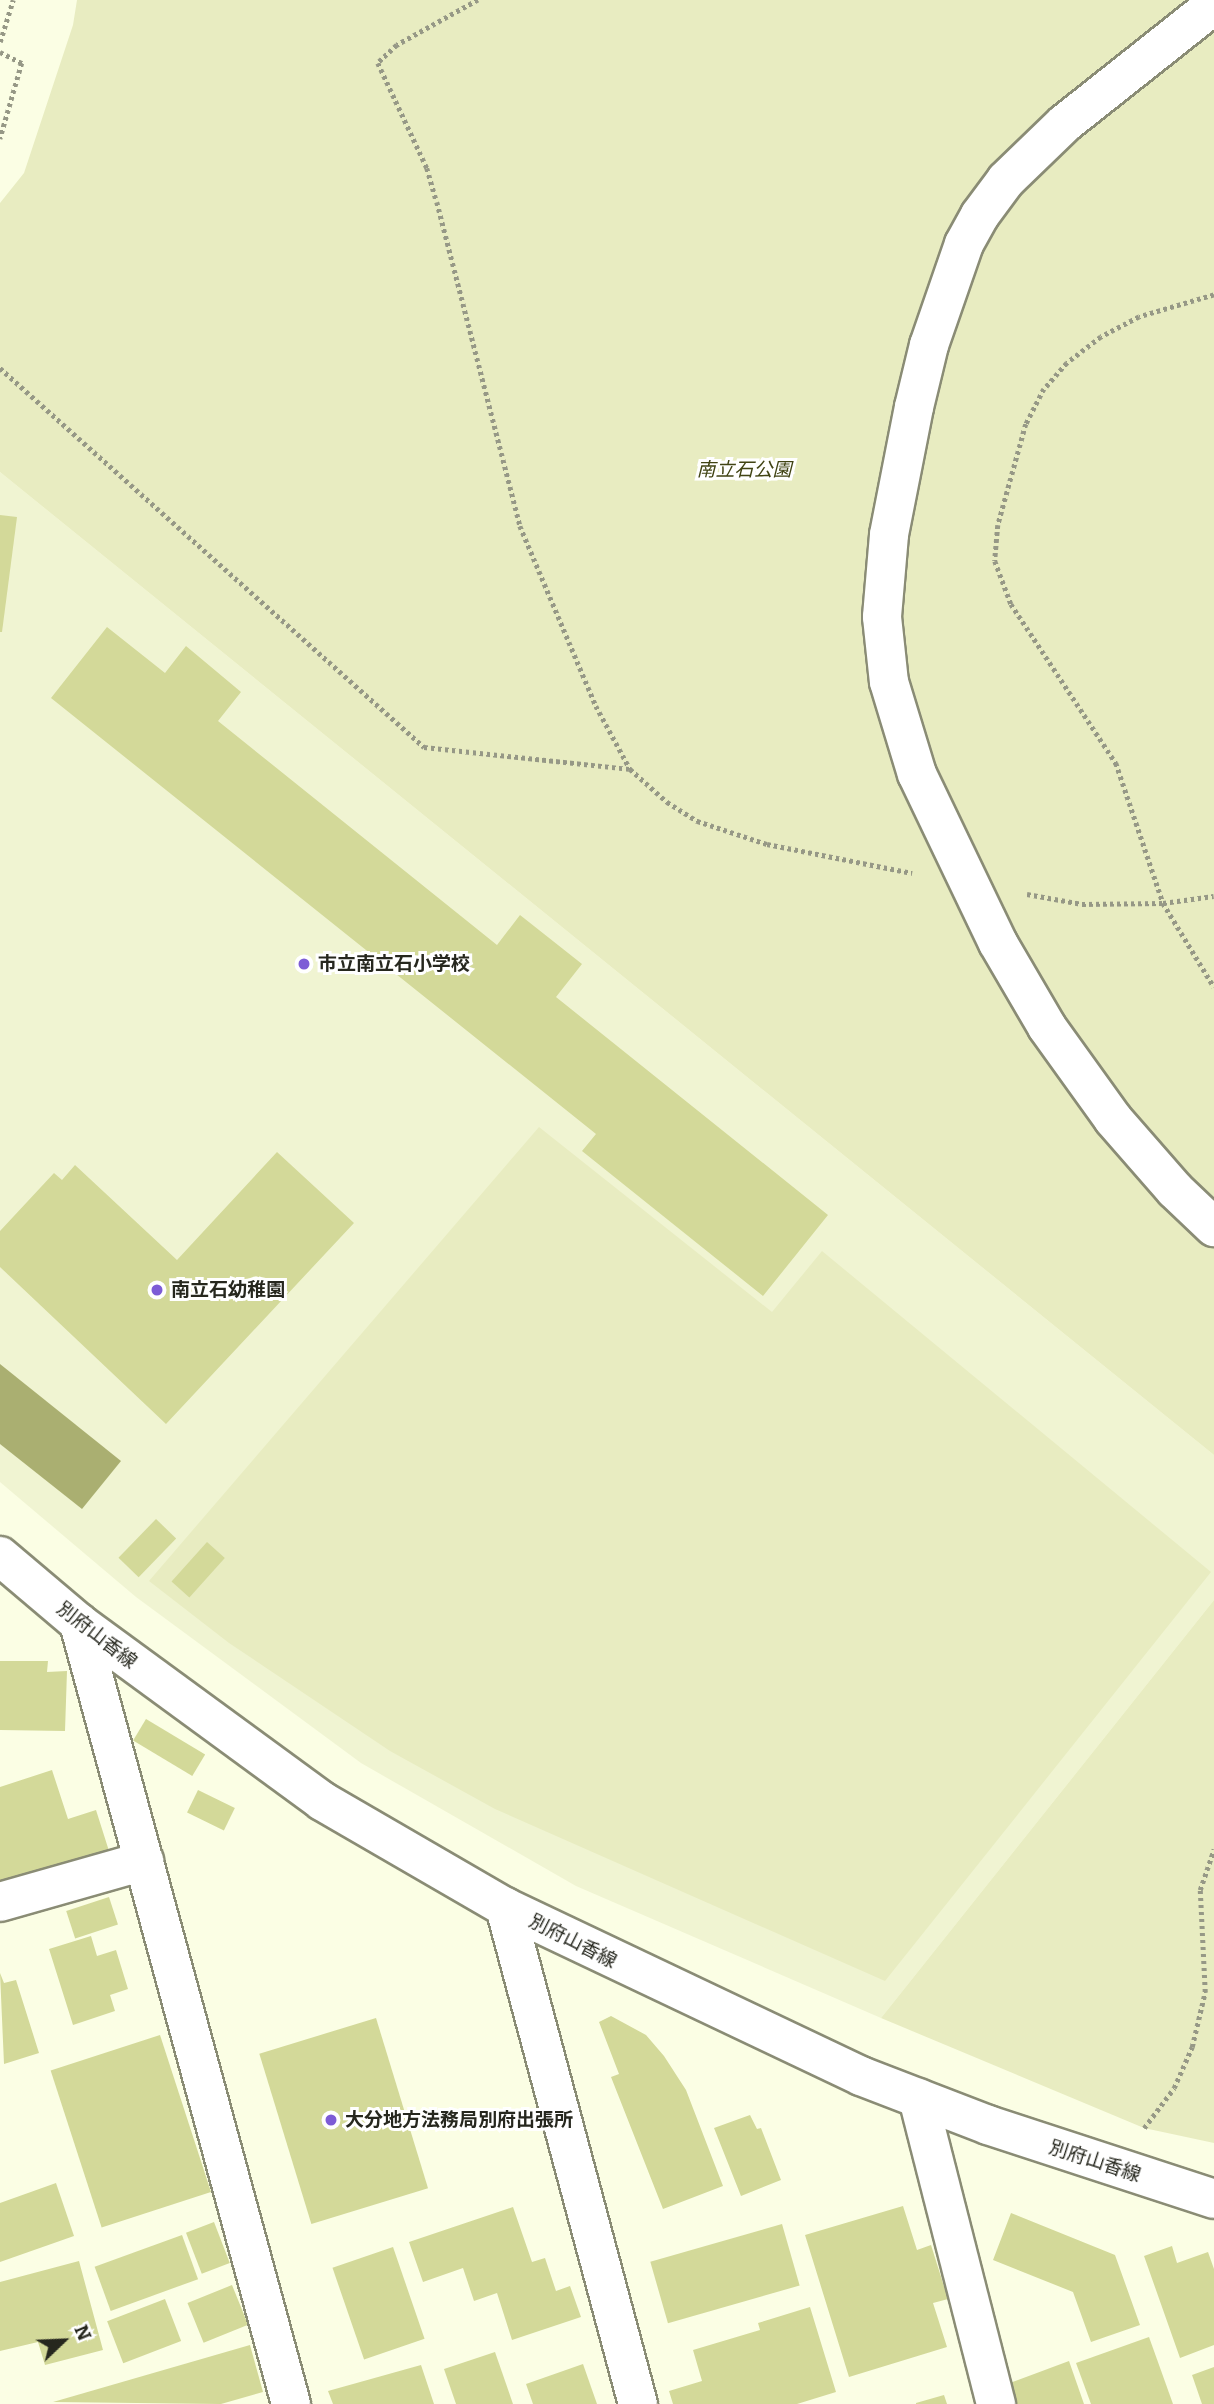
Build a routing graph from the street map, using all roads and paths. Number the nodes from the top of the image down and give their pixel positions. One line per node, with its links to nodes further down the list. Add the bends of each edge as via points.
1 (13, 0): 4 (path)
2 (478, 0): 9 (path, via 397,45 378,63 427,168 520,526 596,706)
3 (1214, 5): 10 (street, via 1064,124 1006,180 964,244 929,345 889,536 883,580 883,651 917,774)
4 (0, 42)
5 (0, 52): 6 (path, via 22,63)
6 (0, 139)
7 (1214, 295): 12 (path, via 1139,317 1067,363 1044,390 1026,424 998,525 996,561 1011,604 1115,763)
8 (0, 368): 9 (path, via 424,747)
9 (630, 769): 10 (path, via 667,802 732,835)
10 (969, 884): 12 (path, via 1082,904); 14 (street, via 1033,1003 1085,1081 1175,1190)
11 (1214, 896): 12 (path)
12 (1163, 903): 13 (path)
13 (1214, 987)
14 (1214, 1227)
15 (0, 1556): 16 (street, 別府山香線)
16 (79, 1623): 18 (street); 20 (street, 別府山香線, via 321,1801)
17 (1214, 1849): 22 (path, via 1200,1890 1205,1992 1192,2047 1174,2088)
18 (144, 1861): 19 (street); 24 (street)
19 (0, 1902)
20 (505, 1907): 21 (street, 別府山香線, via 627,1969); 25 (street)
21 (918, 2098): 23 (street, 別府山香線); 26 (street)
22 (1144, 2128)
23 (1214, 2199)
24 (291, 2404)
25 (638, 2404)
26 (996, 2404)

